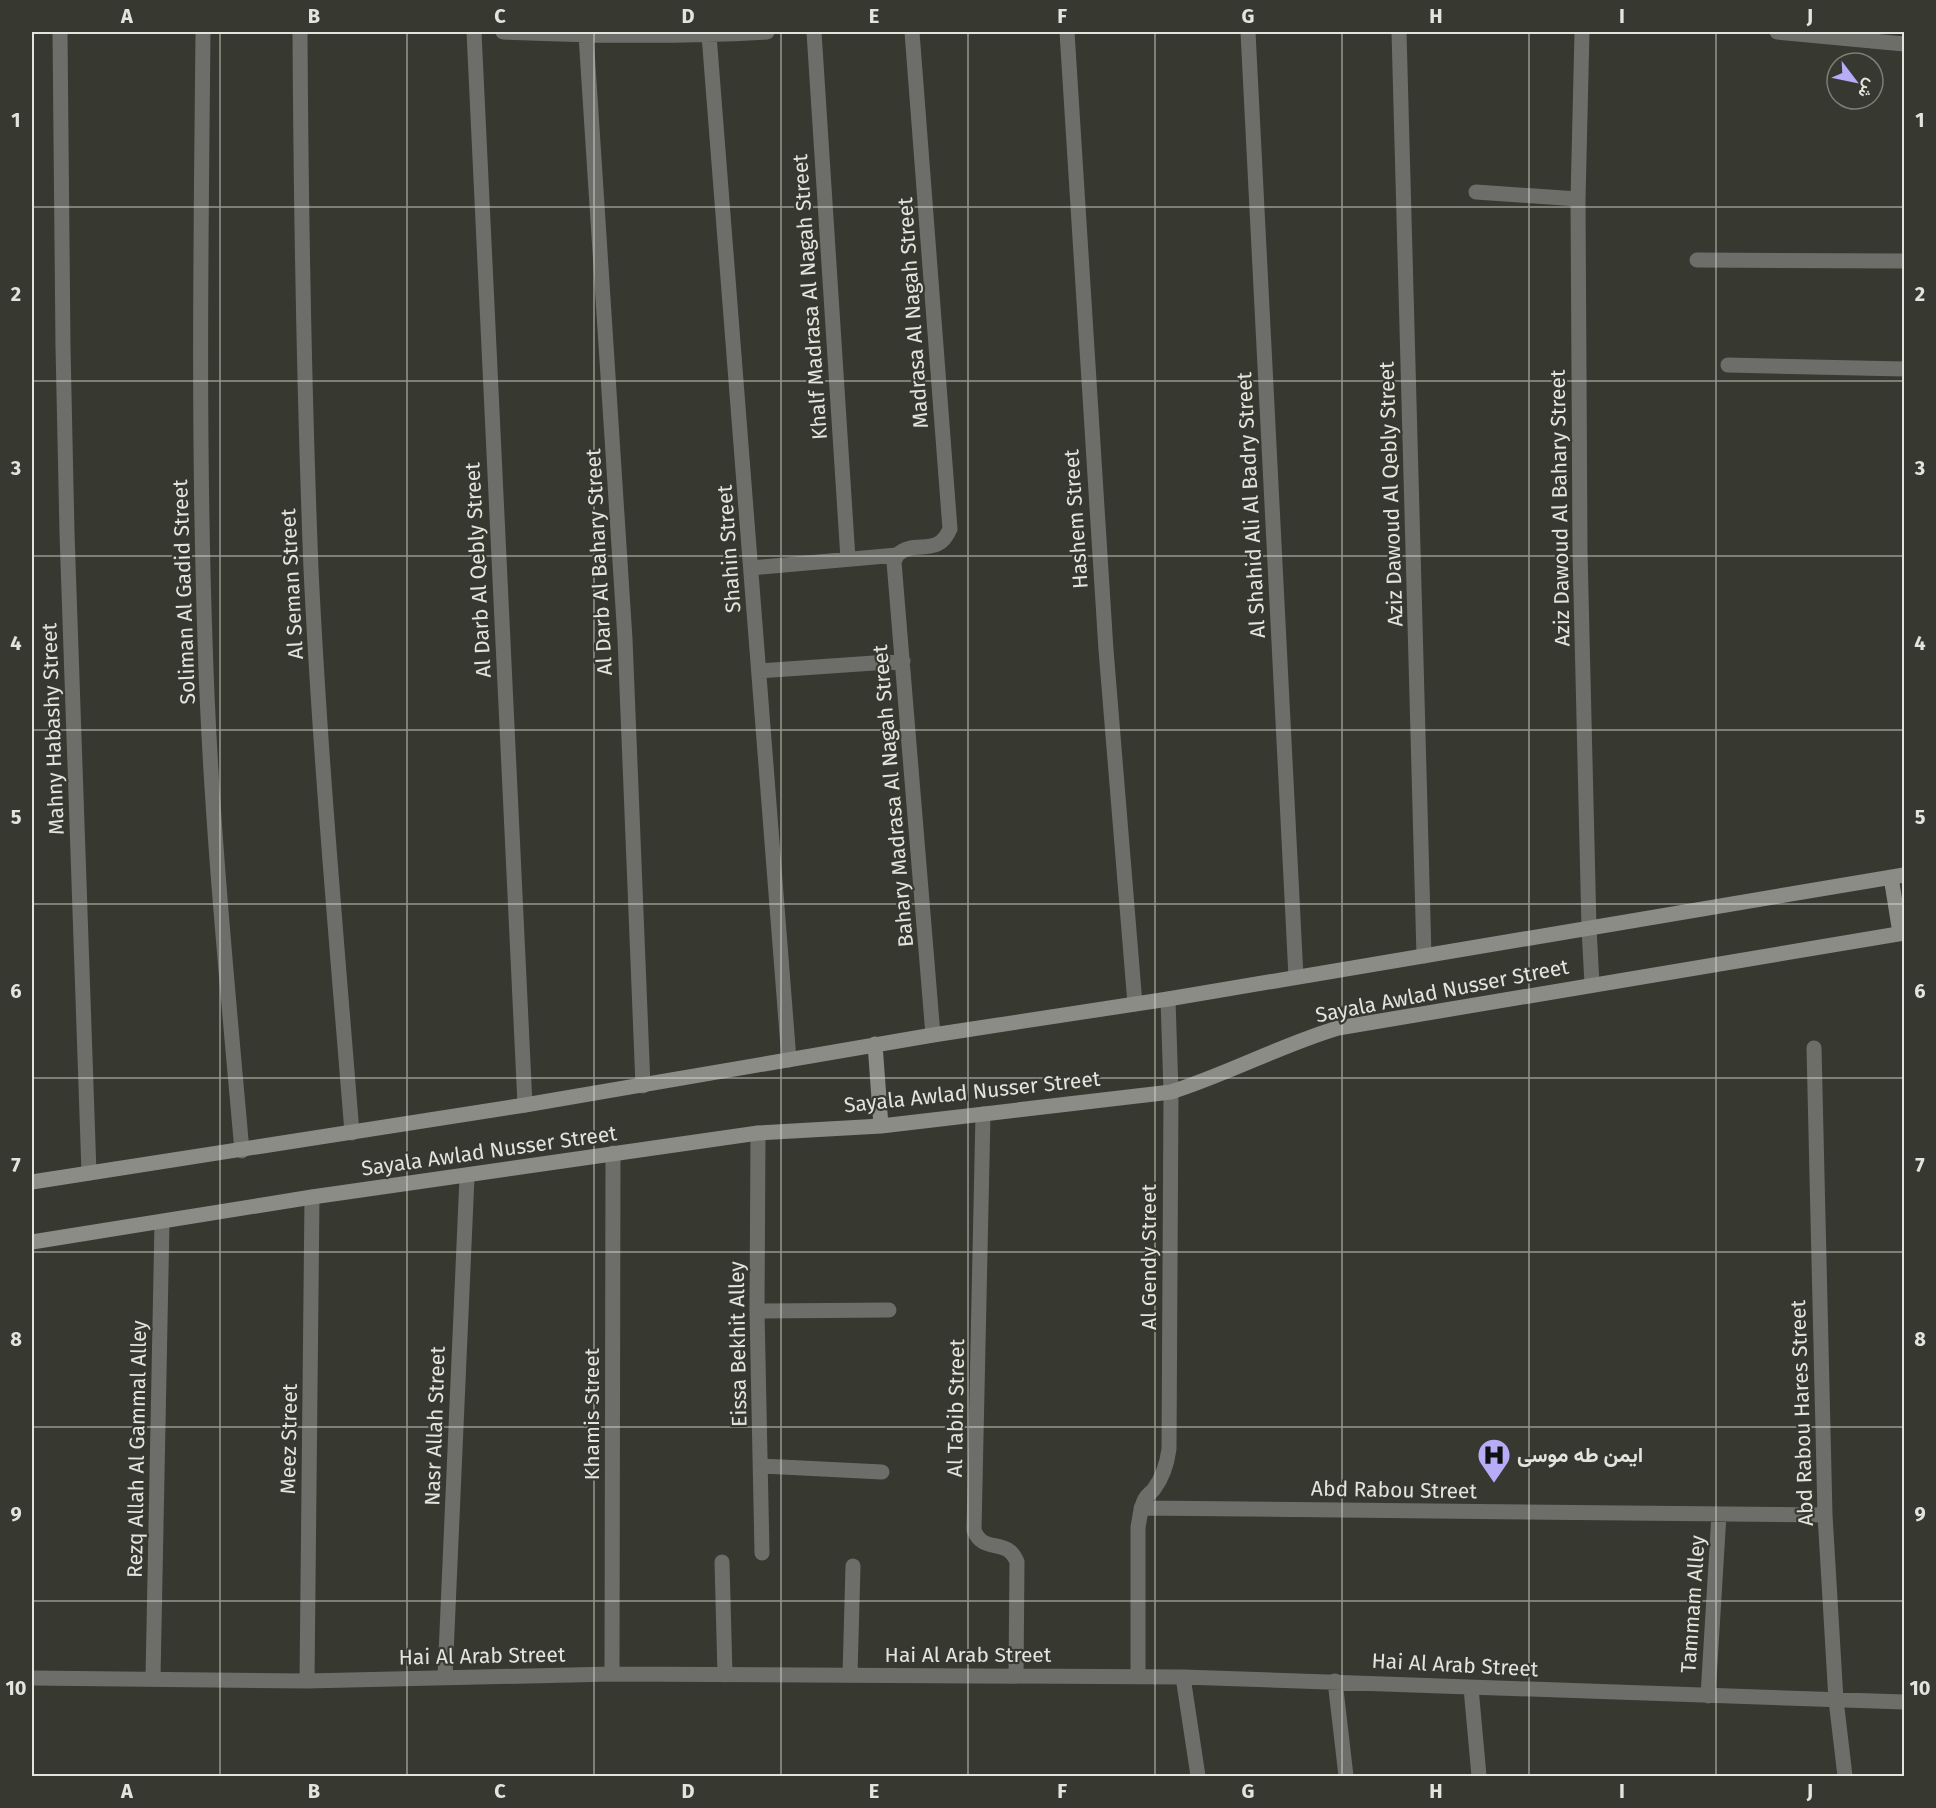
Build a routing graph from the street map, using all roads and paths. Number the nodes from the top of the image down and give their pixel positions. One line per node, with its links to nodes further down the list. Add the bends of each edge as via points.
1 (60, 32): 50 (street, Mahny Habashy Street, via 65,428)
2 (202, 32): 48 (street, Soliman Al Gadid Street, via 205,641 219,900)
3 (300, 32): 46 (street, Al Seman Street, via 311,569)
4 (474, 32): 43 (street, Al Darb Al Qebly Street)
5 (503, 32): 6 (street)
6 (541, 32): 16 (street)
7 (767, 32): 15 (street)
8 (814, 32): 25 (street, Khalf Madrasa Al Nagah Street)
9 (912, 32): 24 (street, Madrasa Al Nagah Street, via 950,529 941,543 933,547 907,548)
10 (1066, 32): 36 (street, Hashem Street, via 1106,650)
11 (1248, 32): 33 (street, Al Shahid Ali Al Badry Street)
12 (1399, 32): 32 (street, Aziz Dawoud Al Qebly Street)
13 (1582, 32): 19 (street, Aziz Dawoud Al Bahary Street)
14 (1777, 32): 17 (street)
15 (709, 35): 16 (street); 26 (street, Shahin Street)
16 (586, 36): 41 (street, Al Darb Al Bahary Street, via 626,639)
17 (1905, 44)
18 (1476, 192): 19 (street)
19 (1578, 199): 30 (street, Aziz Dawoud Al Bahary Street, via 1580,563)
20 (1697, 260): 21 (street)
21 (1905, 261)
22 (1728, 365): 23 (street)
23 (1905, 369)
24 (897, 555): 25 (street, Madrasa Al Nagah Street); 27 (street, Bahary Madrasa Al Nagah Street, via 894,562)
25 (848, 559): 26 (street, Madrasa Al Nagah Street)
26 (751, 568): 28 (street, Shahin Street)
27 (903, 662): 28 (street); 37 (street, Bahary Madrasa Al Nagah Street)
28 (759, 672): 40 (street, Shahin Street)
29 (1898, 876): 30 (main road, Sayala Awlad Nusser Street); 31 (main road)
30 (1589, 928): 32 (main road, Sayala Awlad Nusser Street); 34 (street, Aziz Dawoud Al Bahary Street)
31 (1902, 933): 34 (main road, Sayala Awlad Nusser Street)
32 (1424, 956): 33 (main road, Sayala Awlad Nusser Street)
33 (1296, 977): 35 (main road, Sayala Awlad Nusser Street)
34 (1592, 984): 42 (main road, Sayala Awlad Nusser Street, via 1338,1028)
35 (1168, 999): 36 (main road, Sayala Awlad Nusser Street); 42 (street, Al Gendy Street)
36 (1135, 1004): 37 (main road, Sayala Awlad Nusser Street)
37 (933, 1035): 38 (main road, Sayala Awlad Nusser Street)
38 (875, 1044): 40 (main road, Sayala Awlad Nusser Street); 45 (main road)
39 (1814, 1048): 62 (street, Abd Rabou Hares Street)
40 (789, 1060): 41 (main road, Sayala Awlad Nusser Street)
41 (643, 1086): 43 (main road, Sayala Awlad Nusser Street)
42 (1171, 1092): 44 (main road, Sayala Awlad Nusser Street); 60 (street, Al Gendy Street, via 1169,1449 1162,1476)
43 (525, 1106): 46 (main road, Sayala Awlad Nusser Street)
44 (983, 1114): 45 (main road, Sayala Awlad Nusser Street); 69 (street, Al Tabib Street, via 974,1530 976,1537 987,1545 1010,1550 1017,1563)
45 (881, 1126): 47 (main road, Sayala Awlad Nusser Street)
46 (352, 1133): 48 (main road, Sayala Awlad Nusser Street)
47 (758, 1133): 49 (main road, Sayala Awlad Nusser Street); 57 (street, Eissa Bekhit Alley)
48 (242, 1151): 50 (main road, Sayala Awlad Nusser Street)
49 (613, 1154): 51 (main road, Sayala Awlad Nusser Street); 66 (street, Khamis Street)
50 (89, 1173): 52 (main road, Sayala Awlad Nusser Street)
51 (467, 1176): 53 (main road, Sayala Awlad Nusser Street); 70 (street, Nasr Allah Street)
52 (32, 1182)
53 (312, 1197): 54 (main road, Sayala Awlad Nusser Street); 75 (street, Meez Street)
54 (162, 1222): 55 (main road, Sayala Awlad Nusser Street); 74 (street, Rezq Allah Al Gammal Alley)
55 (32, 1242)
56 (889, 1310): 57 (street)
57 (757, 1311): 58 (street, Eissa Bekhit Alley)
58 (761, 1466): 59 (street); 63 (street, Eissa Bekhit Alley)
59 (882, 1472)
60 (1141, 1508): 61 (street, Abd Rabou Street); 71 (street)
61 (1719, 1514): 62 (street, Abd Rabou Street); 78 (street, Tammam Alley)
62 (1825, 1515): 79 (street, Abd Rabou Hares Street)
63 (762, 1553)
64 (722, 1562): 67 (street)
65 (853, 1566): 68 (street)
66 (612, 1674): 67 (street, Hai Al Arab Street); 70 (street, Hai Al Arab Street)
67 (725, 1675): 68 (street, Hai Al Arab Street)
68 (850, 1675): 69 (street, Hai Al Arab Street)
69 (1016, 1676): 71 (street, Hai Al Arab Street)
70 (445, 1677): 75 (street, Hai Al Arab Street)
71 (1138, 1677): 72 (street, Hai Al Arab Street)
72 (1183, 1677): 76 (street, Hai Al Arab Street); 81 (street)
73 (32, 1678): 74 (street, Hai Al Arab Street)
74 (153, 1678): 75 (street, Hai Al Arab Street)
75 (308, 1681)
76 (1335, 1681): 77 (street, Hai Al Arab Street); 82 (street)
77 (1472, 1688): 78 (street, Hai Al Arab Street); 83 (street)
78 (1708, 1696): 79 (street, Hai Al Arab Street)
79 (1836, 1700): 80 (street, Hai Al Arab Street); 84 (street, Abd Rabou Hares Street)
80 (1905, 1702)
81 (1198, 1776)
82 (1346, 1776)
83 (1479, 1776)
84 (1845, 1776)

